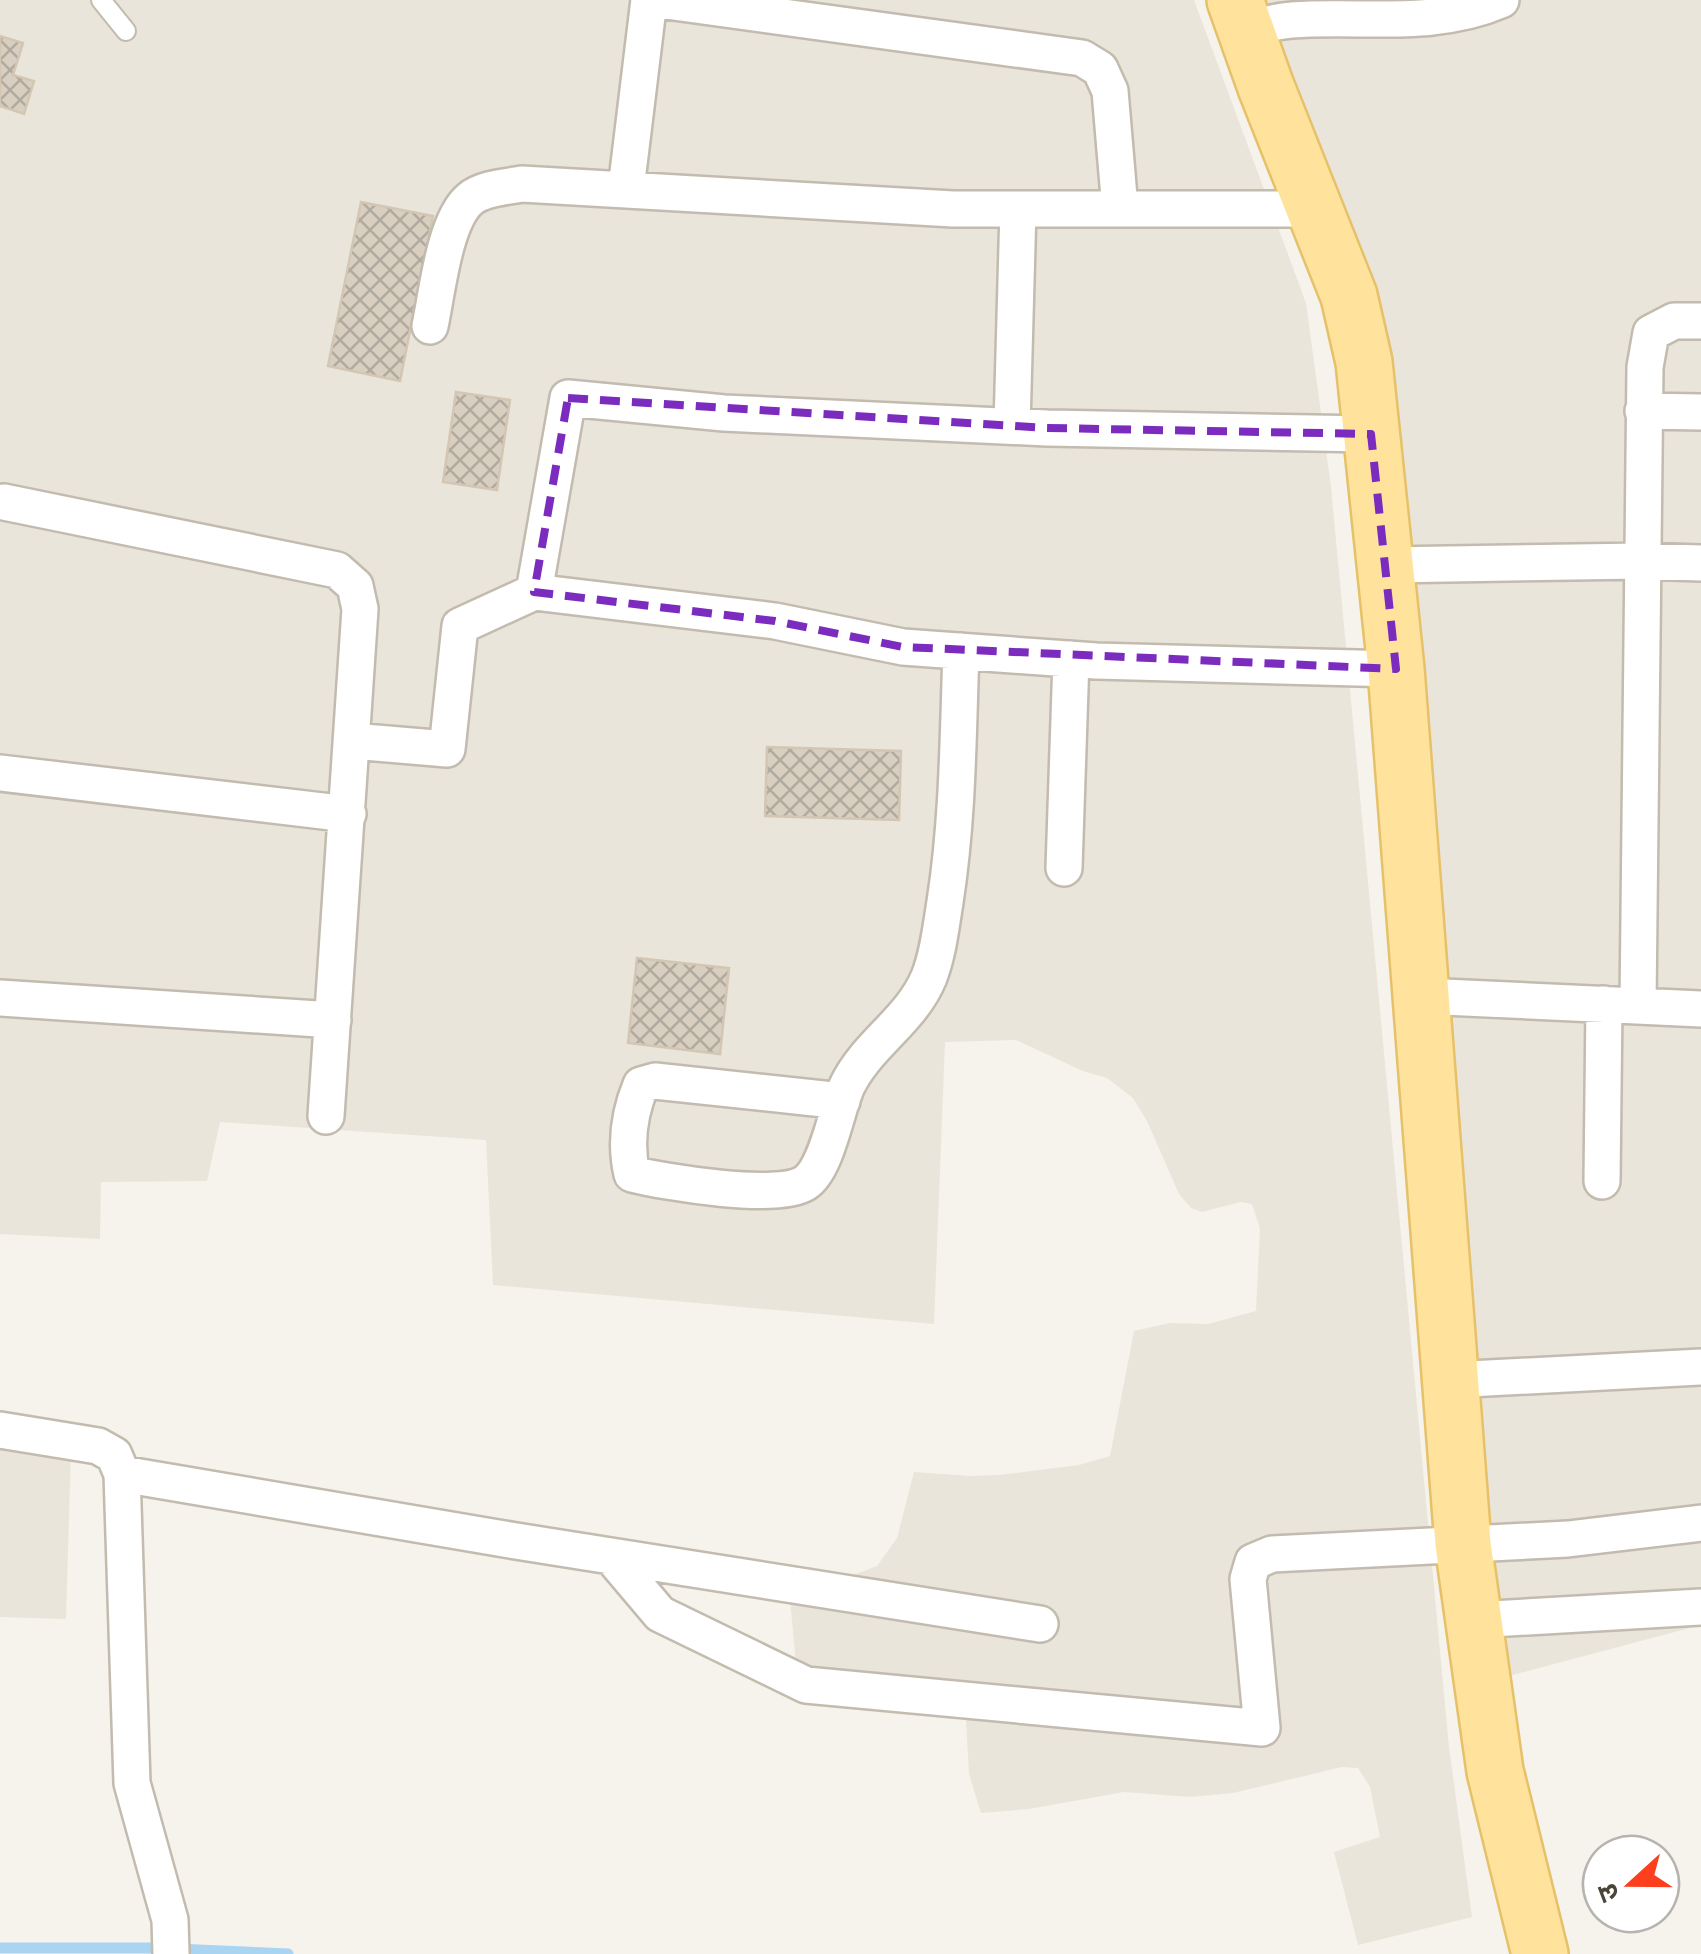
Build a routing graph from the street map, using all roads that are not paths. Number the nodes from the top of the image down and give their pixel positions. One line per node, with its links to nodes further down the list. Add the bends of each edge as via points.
1 (100, 0): 6 (lane)
2 (649, 0): 7 (street)
3 (659, 0): 9 (street, via 1082,58 1100,68 1110,90)
4 (1501, 0): 5 (street, via 1448,16 1398,21)
5 (1240, 14): 10 (main road)
6 (126, 31)
7 (626, 189): 8 (street); 12 (street, via 522,184 471,198 457,214)
8 (1018, 209): 9 (street); 15 (street)
9 (1120, 209): 10 (street)
10 (1313, 209): 16 (main road, via 1349,296)
11 (1701, 321): 13 (street, via 1674,321 1651,333)
12 (430, 326)
13 (1643, 411): 14 (street); 18 (street)
14 (1701, 412)
15 (1012, 426): 16 (street); 21 (street, via 724,413 568,398)
16 (1371, 434): 20 (main road)
17 (4, 502): 25 (street, via 336,570 356,586 360,609)
18 (1641, 561): 19 (street); 20 (street); 31 (street)
19 (1701, 564)
20 (1386, 565): 24 (main road)
21 (534, 592): 22 (street, via 775,620); 25 (street, via 460,626 447,748)
22 (961, 651): 23 (street); 34 (street, via 954,843 930,975 914,1007 864,1062)
23 (1072, 659): 24 (street); 28 (street)
24 (1396, 669): 29 (main road)
25 (352, 741): 27 (street)
26 (0, 773): 27 (street)
27 (348, 814): 33 (street)
28 (1064, 868)
29 (1422, 996): 31 (street); 38 (main road)
30 (0, 998): 33 (street)
31 (1621, 1005): 32 (street); 36 (street)
32 (1701, 1009)
33 (333, 1020): 35 (street)
34 (842, 1101): 34 (street, via 656,1081 640,1086 627,1150 632,1174 788,1190 816,1172)
35 (326, 1116)
36 (1602, 1181)
37 (1701, 1368): 38 (street)
38 (1450, 1380): 42 (main road)
39 (0, 1430): 40 (street, via 98,1446 114,1454)
40 (122, 1474): 43 (street); 47 (street, via 132,1783)
41 (1701, 1523): 42 (street)
42 (1463, 1544): 43 (street, via 1272,1554 1253,1562 1248,1579 1262,1728 806,1685 660,1614); 45 (main road)
43 (611, 1556): 46 (street)
44 (1701, 1607): 45 (street)
45 (1474, 1620): 48 (main road, via 1496,1771)
46 (1040, 1624)
47 (171, 1937)
48 (1540, 1954)

